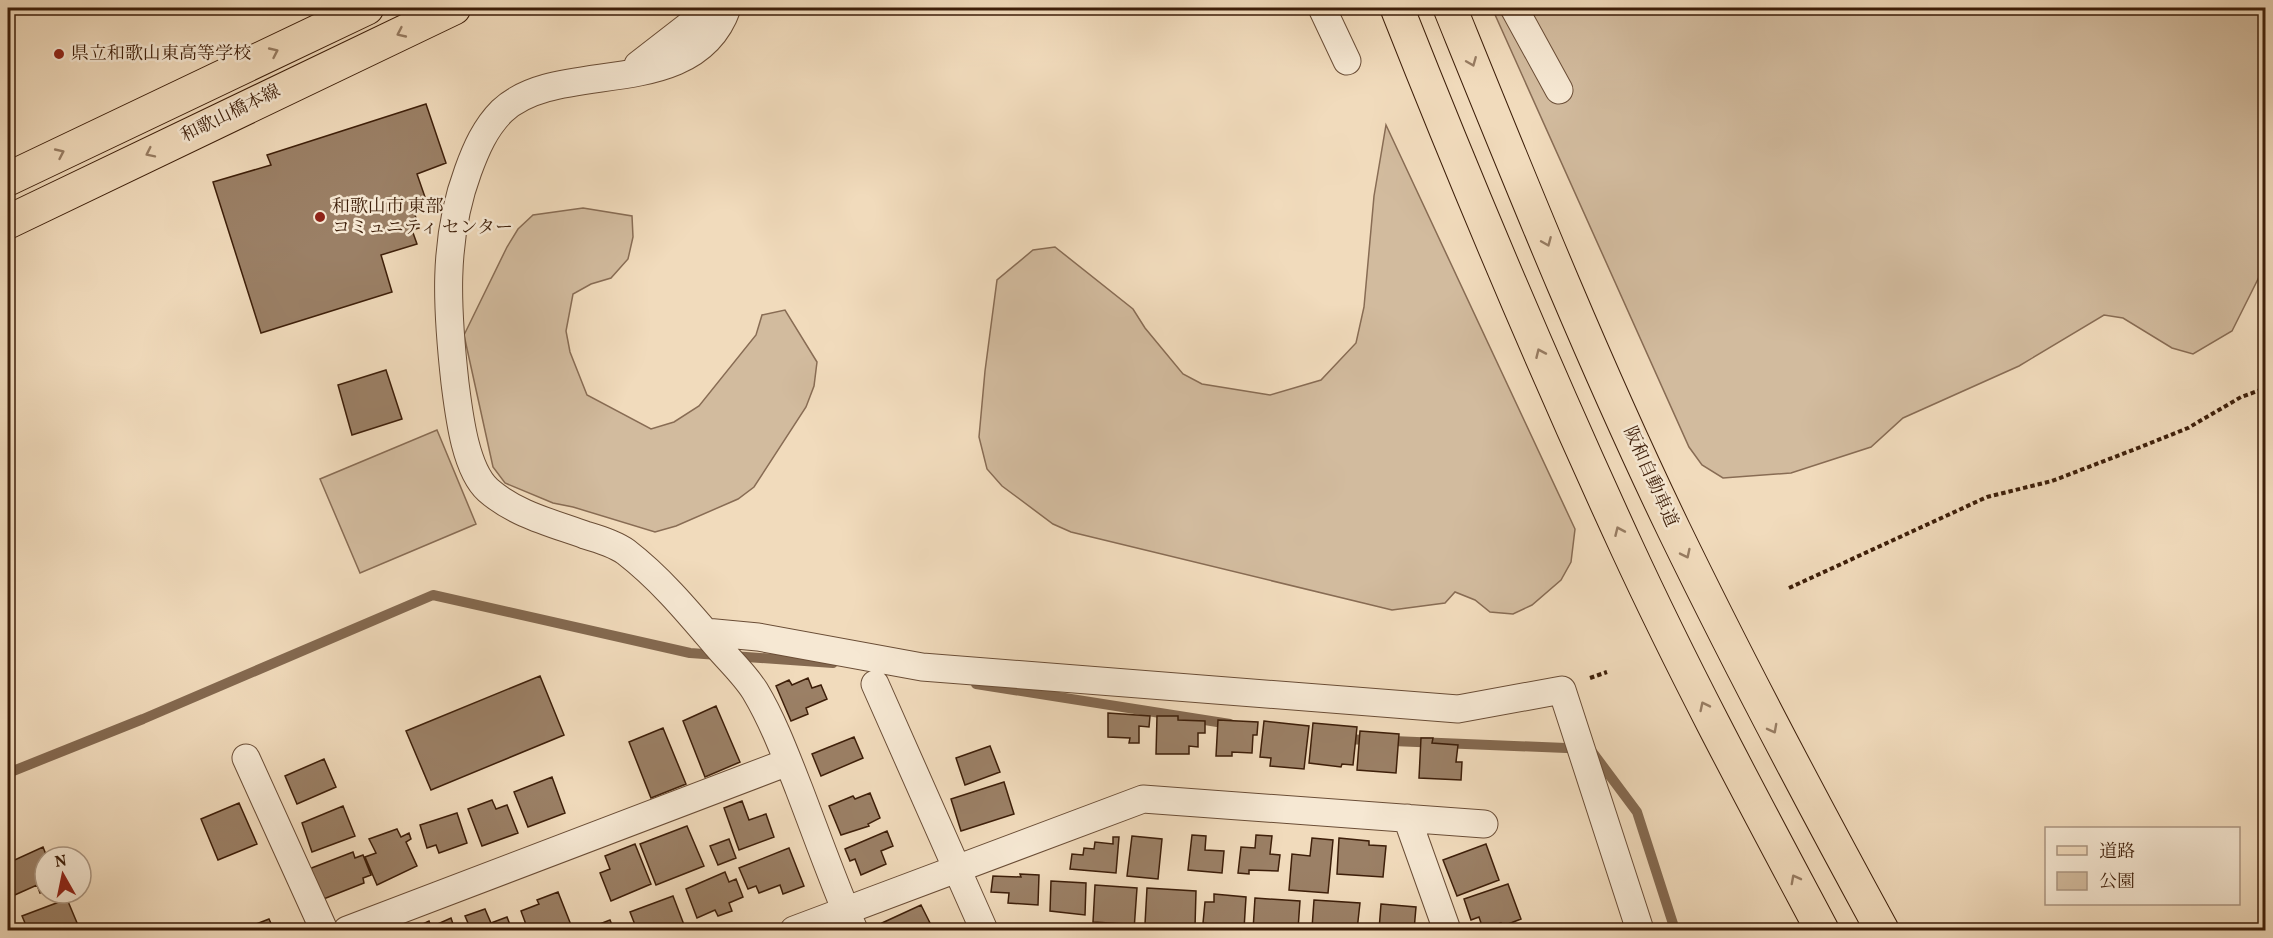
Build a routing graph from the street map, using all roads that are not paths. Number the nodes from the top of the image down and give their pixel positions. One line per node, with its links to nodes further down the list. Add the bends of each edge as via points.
1 (367, 8): 12 (main road, 和歌山橋本線, one-way to 1)
2 (454, 8): 13 (main road, 和歌山橋本線, one-way to 13)
3 (701, 8): 10 (street, via 696,20)
4 (727, 8): 10 (street, via 710,37 690,53 663,66)
5 (1322, 8): 9 (street)
6 (1397, 8): 28 (main road, one-way to 6, via 1723,744 1628,550 1473,199)
7 (1450, 8): 29 (main road, 阪和自動車道, one-way to 29, via 1581,325 1673,528 1768,721)
8 (1514, 8): 11 (street)
9 (1347, 61)
10 (625, 75): 14 (street, via 523,95 487,128 476,150 450,243 448,318 460,426 470,459 485,488 531,516 621,549 649,571)
11 (1559, 90)
12 (8, 178)
13 (8, 222)
14 (705, 632): 17 (street, via 754,690); 27 (street, via 758,637 922,667 1458,709 1562,690)
15 (875, 684): 20 (street)
16 (246, 758): 22 (street)
17 (788, 762): 21 (street); 23 (street)
18 (1407, 818): 19 (street); 20 (street, via 1143,799); 26 (street)
19 (1484, 824)
20 (955, 870): 21 (street); 25 (street)
21 (850, 921): 24 (street)
22 (324, 930)
23 (347, 930)
24 (794, 930)
25 (984, 930)
26 (1447, 930)
27 (1640, 930)
28 (1822, 930)
29 (1882, 930)

